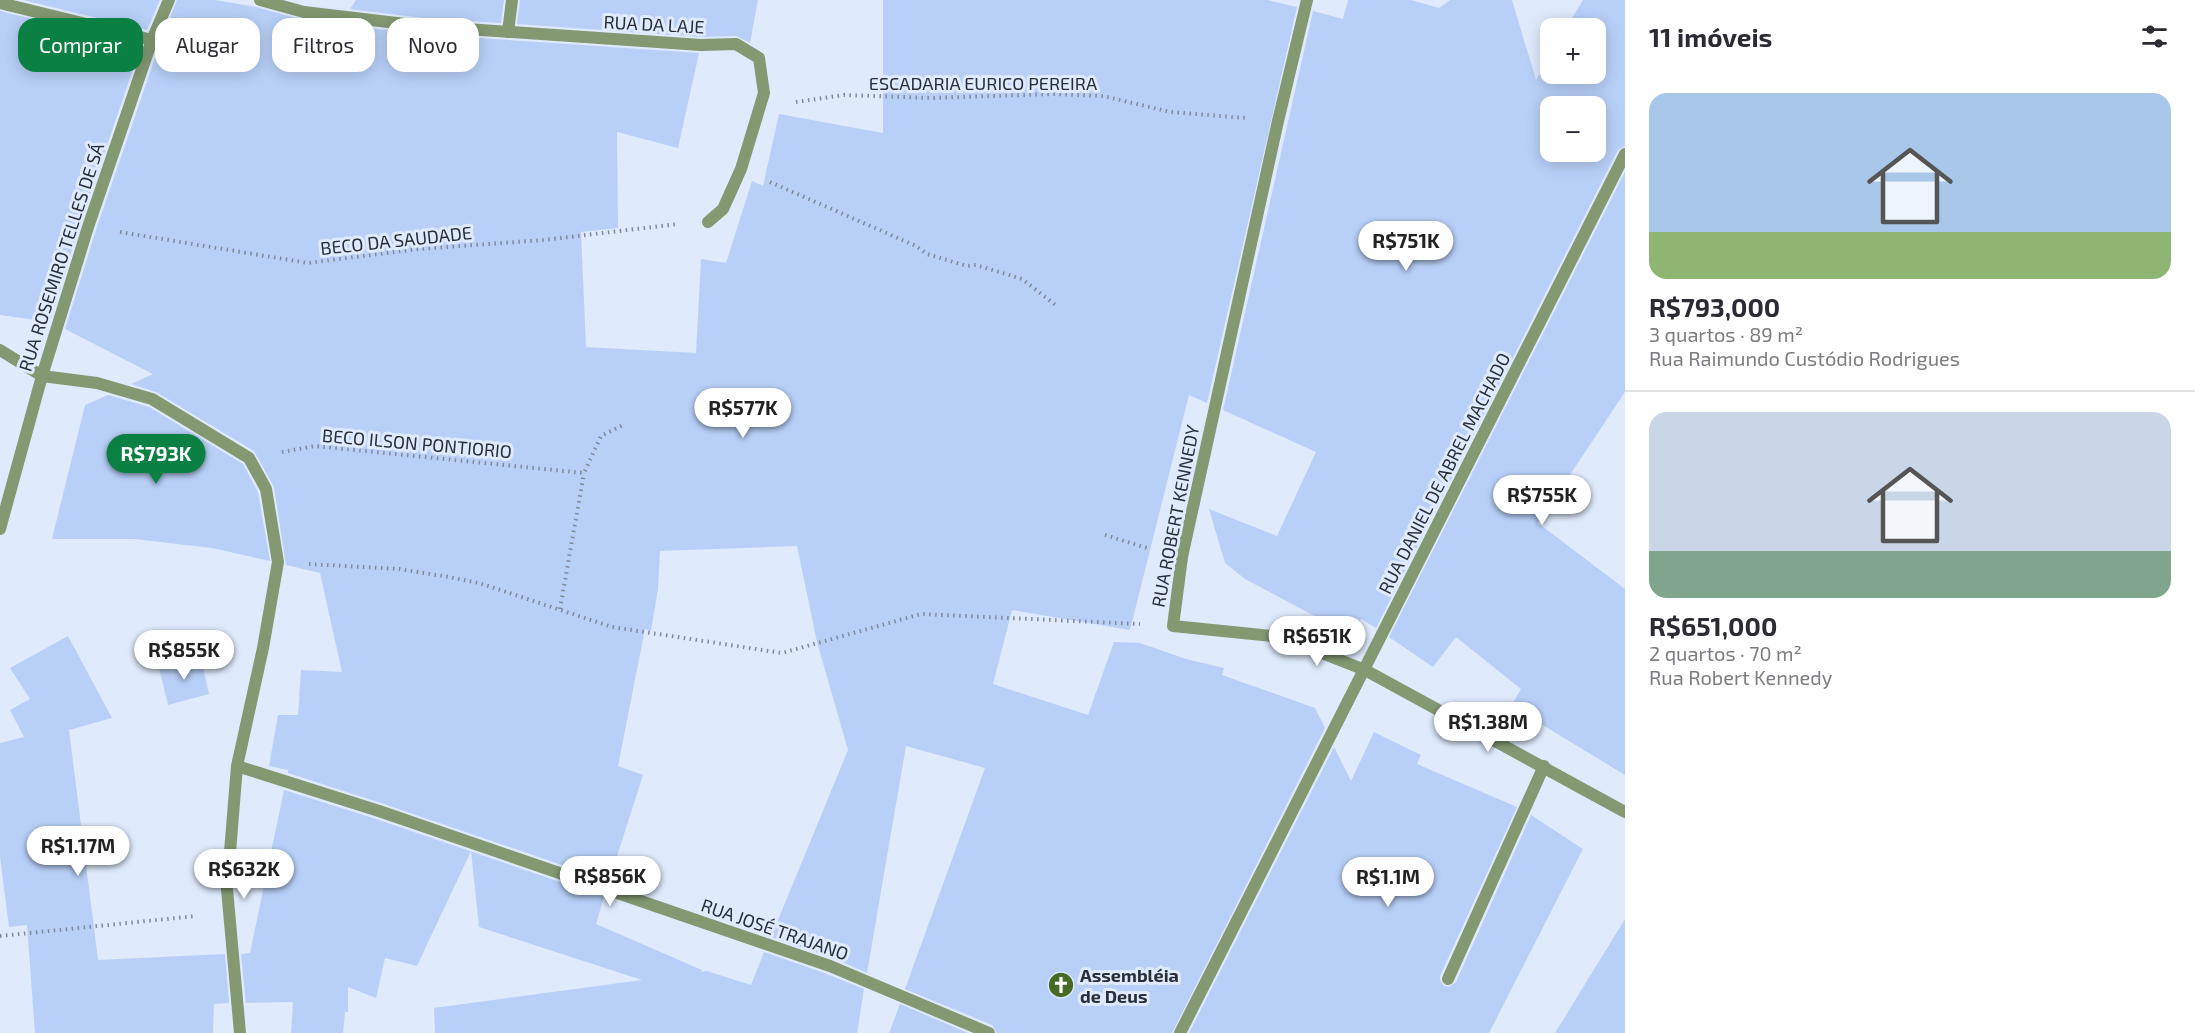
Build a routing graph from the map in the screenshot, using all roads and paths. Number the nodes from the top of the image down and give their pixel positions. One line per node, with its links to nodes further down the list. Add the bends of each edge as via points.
1 (169, 0): 7 (street, RUA ROSEMIRO TELLES DE SÁ)
2 (260, 0): 6 (street, RUA DA LAJE, via 304,12)
3 (512, 0): 6 (street)
4 (1307, 0): 9 (street, RUA ROBERT KENNEDY)
5 (0, 3): 7 (street)
6 (508, 32): 8 (street, RUA DA LAJE, via 736,44 759,58 764,93)
7 (152, 40): 13 (street, RUA ROSEMIRO TELLES DE SÁ)
8 (760, 108): 9 (path, ESCADARIA EURICO PEREIRA, via 844,95 932,98 1053,94 1103,96 1171,112); 11 (street, RUA DA LAJE)
9 (1278, 121): 22 (street, RUA ROBERT KENNEDY)
10 (1625, 154): 26 (street, RUA DANIEL DE ABREL MACHADO)
11 (741, 169): 12 (street, RUA DA LAJE, via 723,209); 14 (path, via 927,254 1022,279)
12 (708, 222): 13 (path, BECO DA SAUDADE, via 308,263)
13 (88, 227): 16 (street, RUA ROSEMIRO TELLES DE SÁ)
14 (1058, 307)
15 (0, 350): 16 (street)
16 (42, 376): 18 (street, via 97,382 152,399); 20 (street, RUA ROSEMIRO TELLES DE SÁ)
17 (625, 424): 19 (path, via 601,436)
18 (249, 458): 19 (path, BECO ILSON PONTIORIO, via 315,446); 23 (street, via 266,489)
19 (584, 473): 24 (path)
20 (0, 529)
21 (1105, 535): 22 (path)
22 (1182, 557): 25 (street, RUA ROBERT KENNEDY)
23 (278, 562): 24 (path, via 399,569 449,577); 27 (street)
24 (560, 609): 25 (path, via 612,627 782,653 921,614)
25 (1173, 626): 26 (street, RUA ROBERT KENNEDY, via 1281,637)
26 (1365, 670): 28 (street, RUA ROBERT KENNEDY); 35 (street, RUA DANIEL DE ABREL MACHADO)
27 (237, 766): 30 (street, via 228,889); 34 (street, RUA JOSÉ TRAJANO, via 830,966)
28 (1544, 766): 29 (street, RUA ROBERT KENNEDY); 32 (street)
29 (1625, 812)
30 (231, 914): 31 (path); 33 (street)
31 (0, 936)
32 (1448, 979)
33 (240, 1033)
34 (989, 1033)
35 (1180, 1033)

